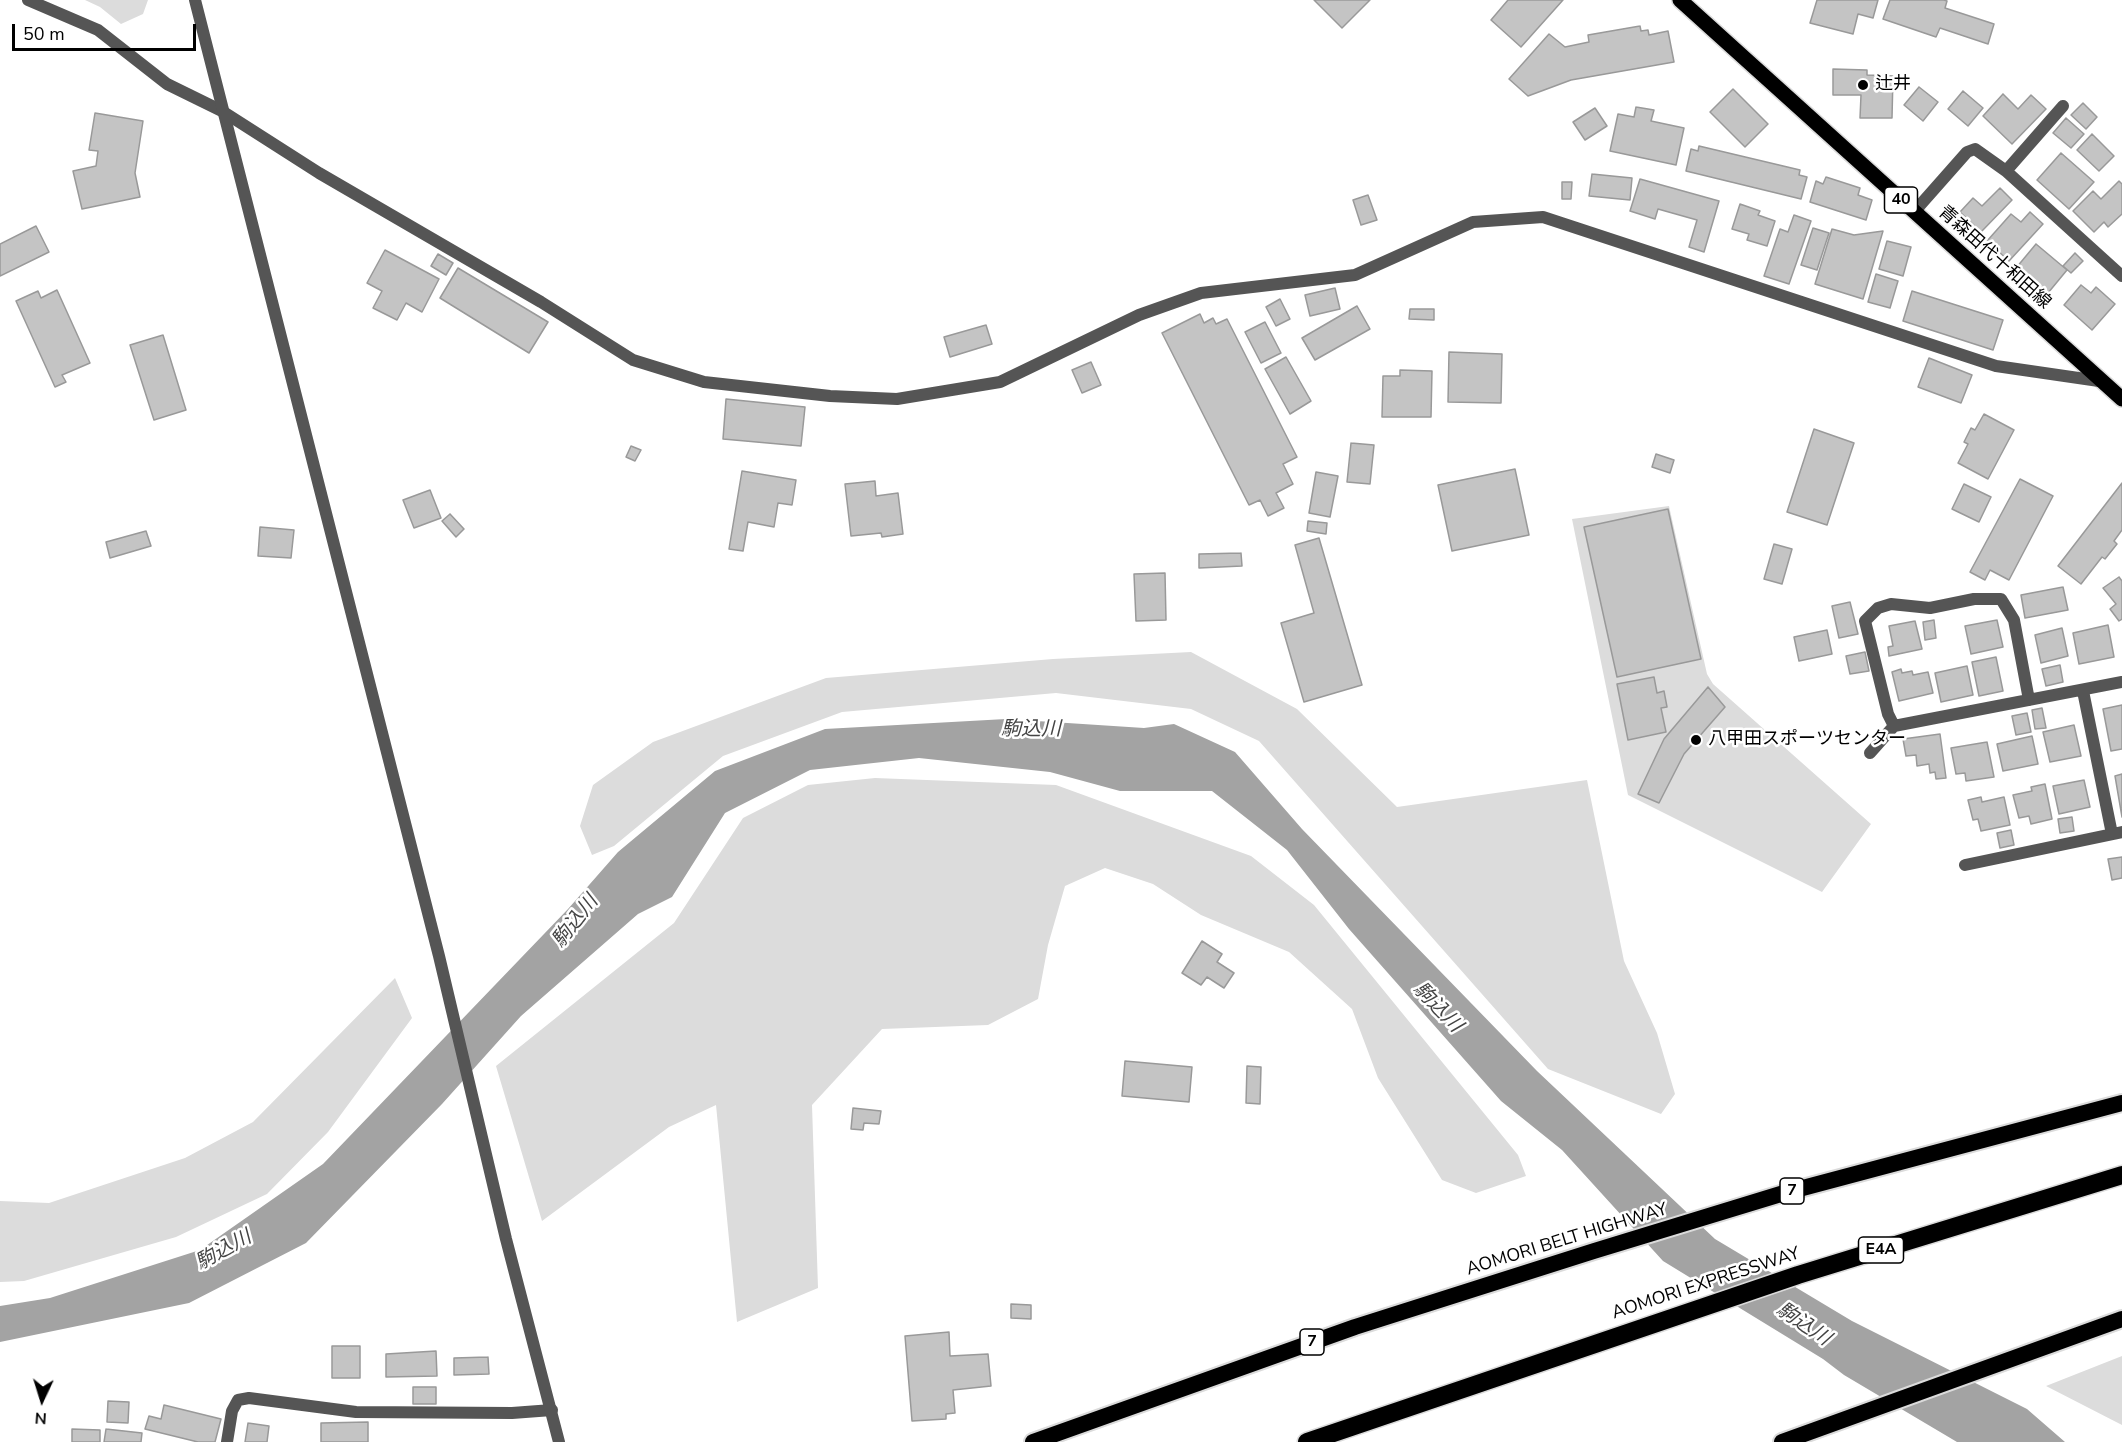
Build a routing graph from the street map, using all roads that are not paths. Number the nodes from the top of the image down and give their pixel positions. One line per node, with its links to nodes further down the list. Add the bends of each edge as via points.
1 (27, 0): 5 (street, via 98,30 167,84)
2 (195, 0): 5 (street)
3 (1680, 0): 7 (main road, 青森田代十和田線 / 40)
4 (2063, 106): 6 (street)
5 (222, 111): 9 (street, via 633,360 704,382 897,399 1000,382 1139,315 1201,293 1355,275 1473,222 1543,218 1996,366); 21 (street)
6 (2006, 171): 7 (street, via 1984,153 1975,149 1967,152); 8 (street)
7 (1914, 212): 9 (main road, 青森田代十和田線 / 40)
8 (2122, 276)
9 (2099, 381): 10 (main road, 青森田代十和田線 / 40)
10 (2122, 399)
11 (2122, 682): 12 (street)
12 (2083, 691): 13 (street); 16 (street)
13 (2029, 700): 14 (street); 14 (street, via 2014,620 2001,599 1988,597 1930,608 1891,604 1878,608 1865,621)
14 (1894, 726): 15 (street)
15 (1870, 753)
16 (2117, 833): 17 (street)
17 (1965, 865)
18 (2122, 1103): 24 (highway, AOMORI BELT HIGHWAY / 7, via 1784,1193 1594,1251 1355,1327)
19 (2122, 1175): 25 (highway, AOMORI EXPRESSWAY / E4A, via 1798,1275)
20 (2122, 1319): 26 (highway)
21 (552, 1410): 22 (street, via 356,1412 249,1398 238,1400 232,1411); 23 (street)
22 (227, 1442)
23 (560, 1442)
24 (1033, 1442)
25 (1307, 1442)
26 (1782, 1442)

